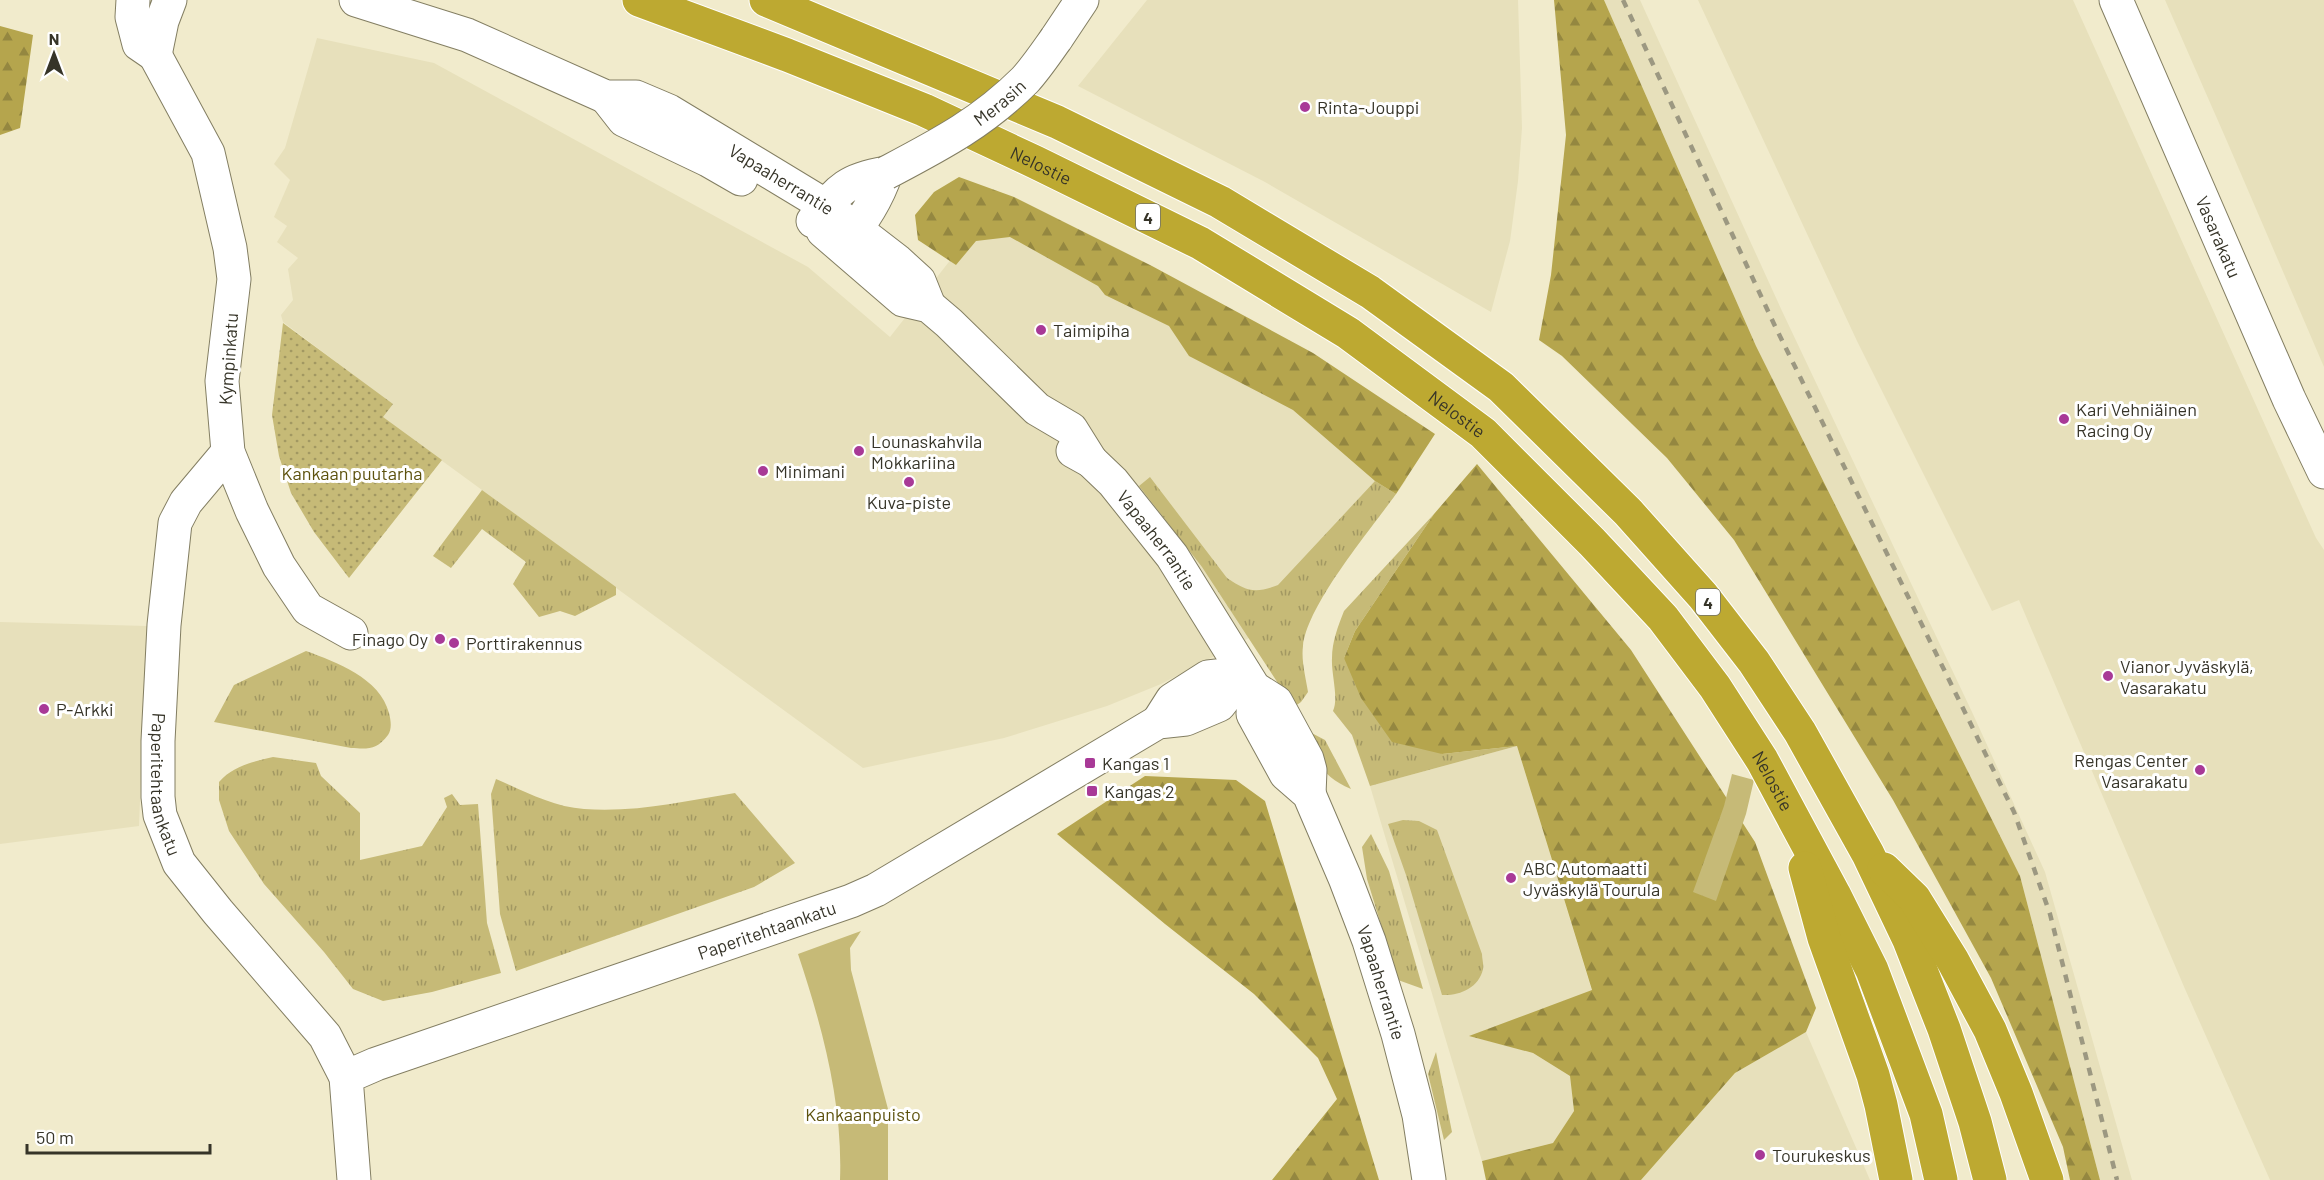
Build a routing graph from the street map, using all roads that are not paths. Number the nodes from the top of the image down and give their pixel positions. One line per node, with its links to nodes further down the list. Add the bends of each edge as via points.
1 (133, 0): 8 (street, Kympinkatu, via 132,17 139,44)
2 (170, 0): 8 (street)
3 (356, 0): 10 (street, Vapaaherrantie, via 467,35 606,97 636,97 669,111)
4 (639, 0): 16 (highway, Nelostie / 4, via 861,85 1035,162 1200,243 1348,333 1482,433 1663,618 1715,687 1762,760)
5 (766, 0): 17 (highway, 4, via 1057,122 1220,202 1370,292 1501,387 1628,512 1710,605 1800,732)
6 (1082, 0): 9 (street, Merasin, bridge, via 1027,78 991,112 952,139)
7 (2116, 0): 13 (street, Vasarakatu)
8 (155, 55): 12 (street, Kympinkatu, via 208,153 230,249 234,279 222,381)
9 (886, 172): 10 (street, Merasin, via 860,177 840,190); 11 (street, via 880,193)
10 (819, 214): 11 (street, Vapaaherrantie)
11 (850, 238): 15 (street, Vapaaherrantie, via 919,281 929,306 1037,409 1056,442 1091,461 1113,482 1172,556)
12 (228, 452): 14 (street, Kympinkatu, via 279,566 308,609); 18 (street, Paperitehtaankatu, via 186,502 175,523 158,741 160,815 179,863 325,1036)
13 (2324, 472)
14 (351, 633)
15 (1249, 680): 18 (street, Paperitehtaankatu, via 1219,705 1186,719 1158,723 876,890); 20 (street, Vapaaherrantie, via 1253,714 1286,774 1309,794 1369,941 1419,1115)
16 (1791, 817): 21 (highway, via 1824,938 1873,1075); 22 (highway, Nelostie / 4, via 1872,970 1926,1114)
17 (1868, 854): 23 (highway, 4, via 1909,940 1944,1029); 24 (highway, via 1914,898 1953,960 2002,1058)
18 (346, 1077): 19 (street, Paperitehtaankatu)
19 (354, 1180)
20 (1429, 1180)
21 (1896, 1180)
22 (1941, 1180)
23 (1990, 1180)
24 (2048, 1180)

